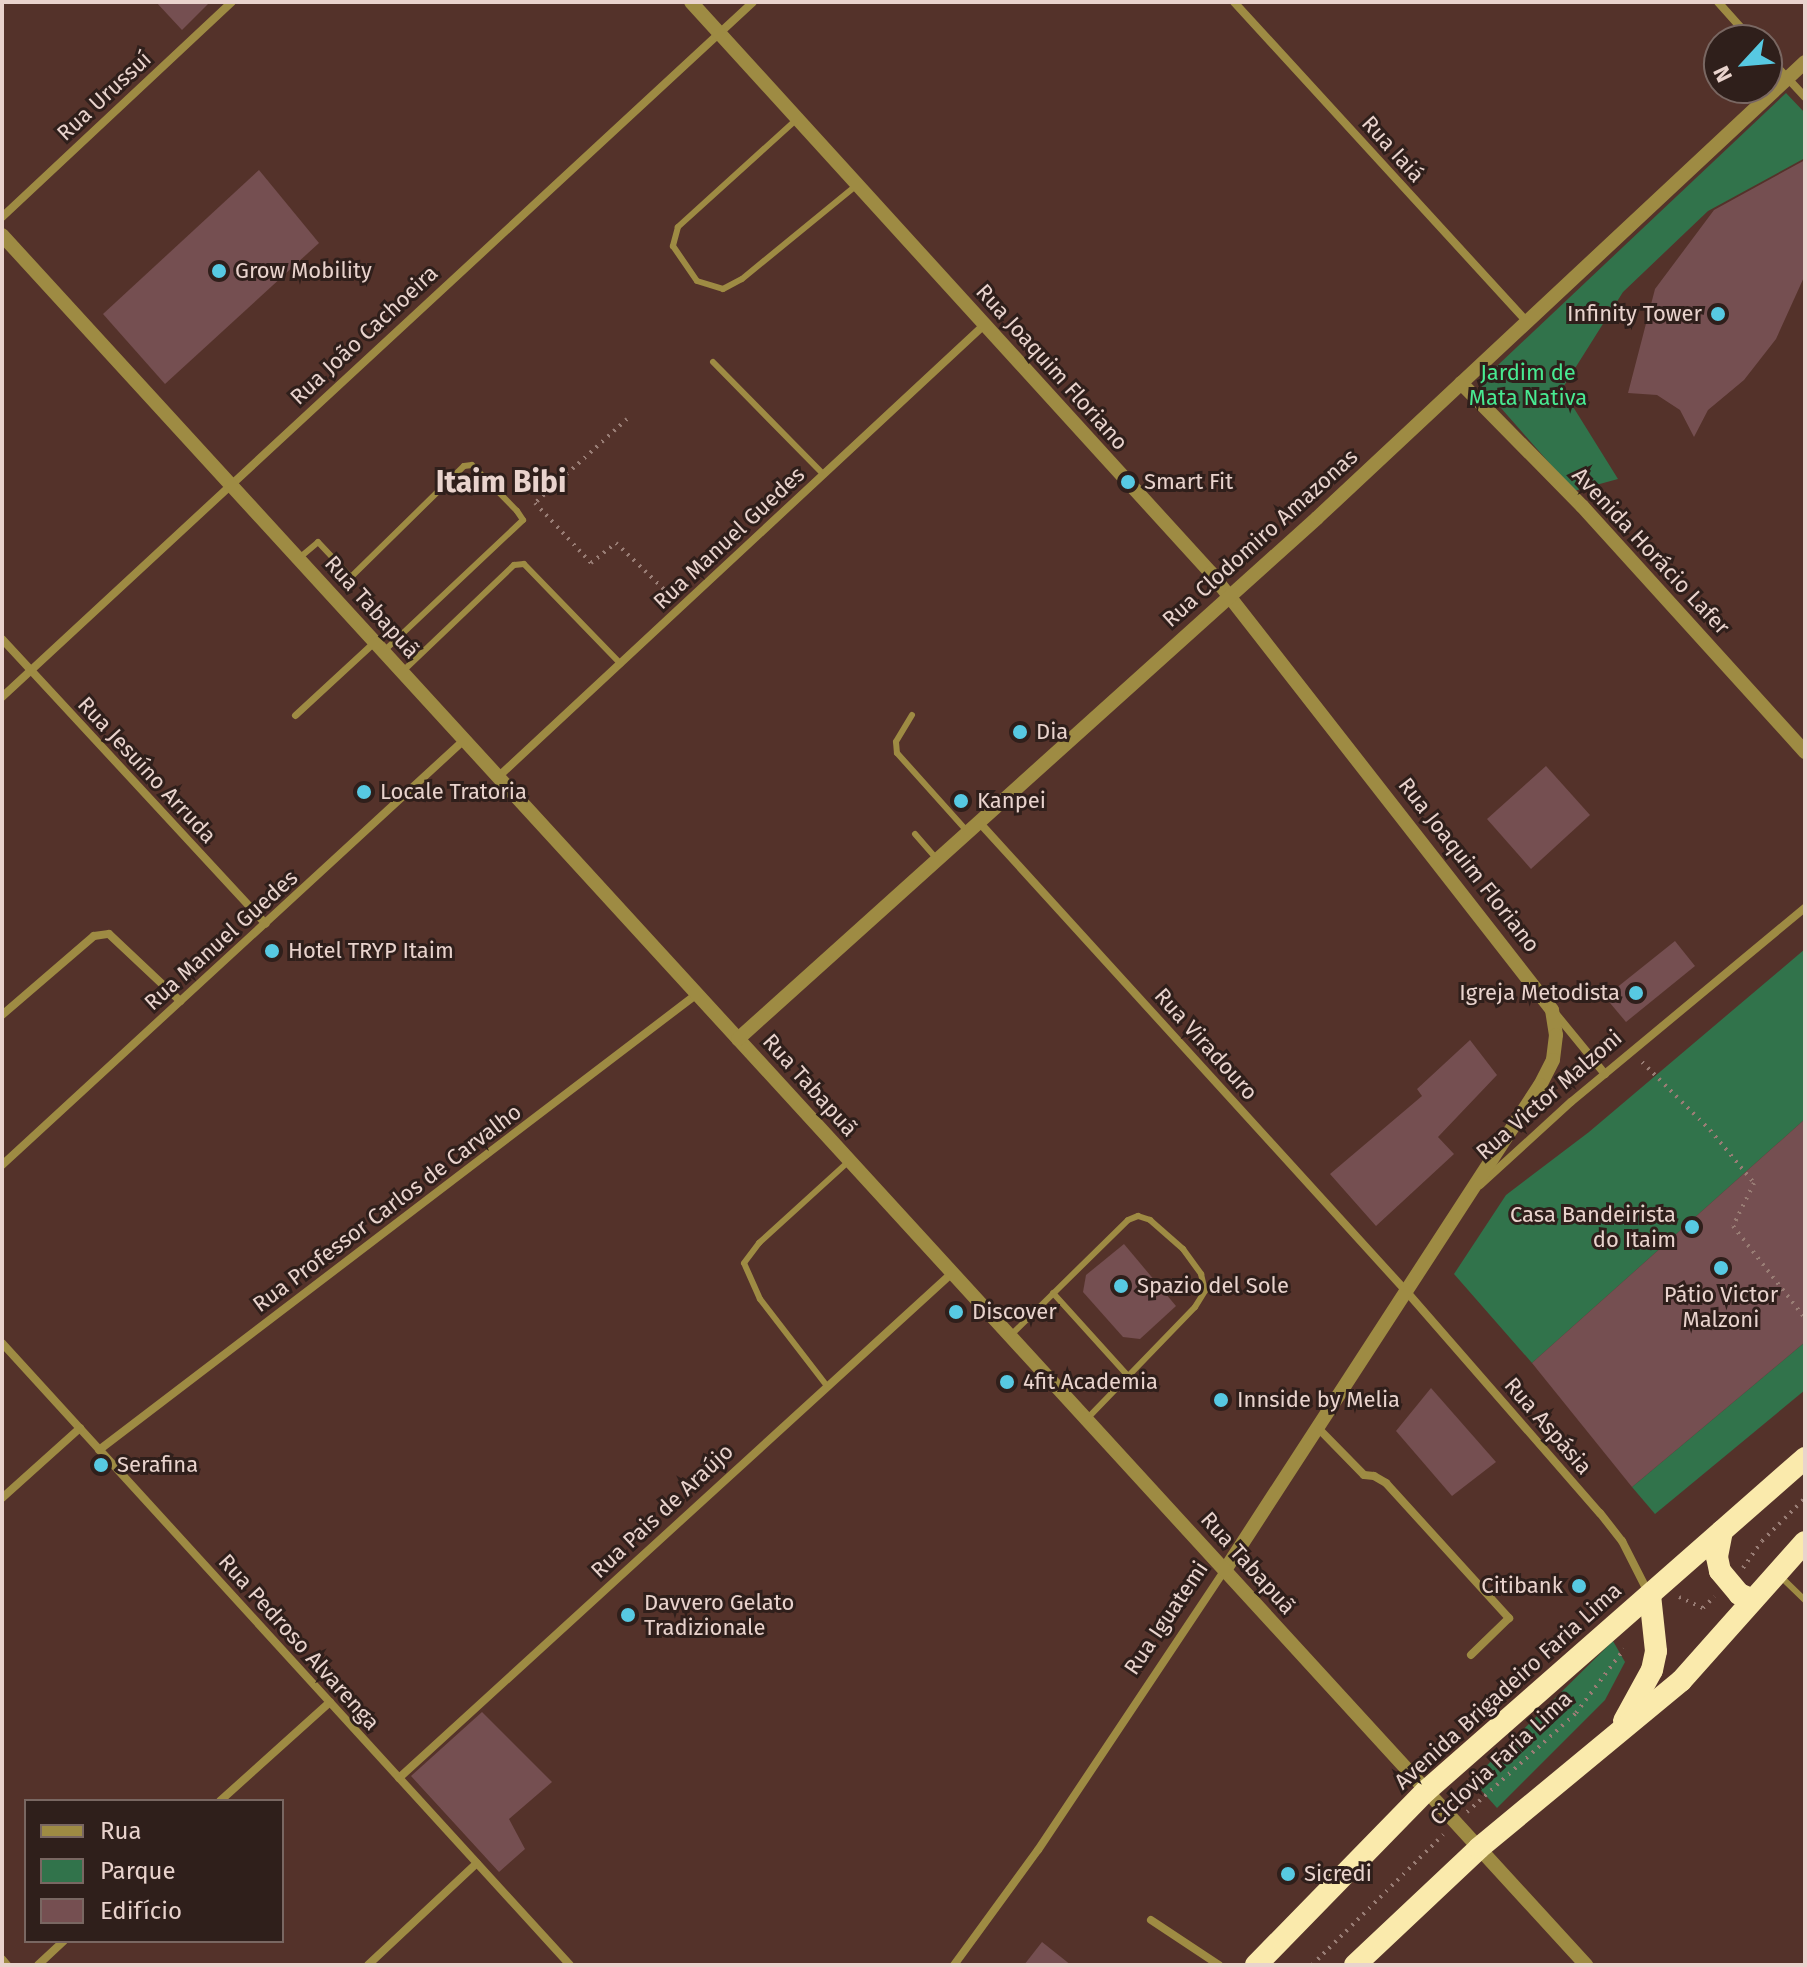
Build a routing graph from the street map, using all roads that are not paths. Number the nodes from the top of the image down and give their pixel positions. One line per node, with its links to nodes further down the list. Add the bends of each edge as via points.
1 (232, 2): 14 (street, Rua Urussuí)
2 (691, 2): 7 (street, Rua Joaquim Floriano)
3 (753, 2): 7 (street, Rua João Cachoeira)
4 (1234, 2): 16 (street, Rua Iaiá)
5 (1718, 2): 6 (street)
6 (1738, 24)
7 (720, 33): 12 (street, Rua Joaquim Floriano); 21 (street, Rua João Cachoeira)
8 (1805, 62): 10 (street, Rua Clodomiro Amazonas)
9 (1783, 74): 10 (street)
10 (1787, 78): 11 (street); 16 (street, Rua Clodomiro Amazonas)
11 (1805, 97)
12 (797, 119): 13 (street, Rua Joaquim Floriano); 13 (lane, via 678,227 673,246 697,281 723,289 742,279)
13 (857, 185): 17 (street, Rua Joaquim Floriano)
14 (2, 217)
15 (2, 235): 21 (street, Rua Tabapuã)
16 (1525, 320): 19 (street, Rua Clodomiro Amazonas)
17 (984, 325): 20 (street, Rua Manuel Guedes); 23 (street, Rua Joaquim Floriano)
18 (713, 362): 20 (lane)
19 (1461, 383): 23 (street, Rua Clodomiro Amazonas); 33 (street, Avenida Horácio Lafer, via 1582,506)
20 (824, 475): 26 (street, Rua Manuel Guedes)
21 (230, 484): 22 (street, Rua Tabapuã); 27 (street, Rua João Cachoeira)
22 (298, 559): 25 (street, Rua Tabapuã); 25 (lane, via 318,542 351,577 464,466 472,465 517,511 523,520)
23 (1229, 596): 35 (street, Rua Clodomiro Amazonas); 42 (street, Rua Joaquim Floriano)
24 (2, 639): 27 (street, Rua Jesuíno Arruda)
25 (379, 647): 28 (street, Rua Tabapuã); 30 (street)
26 (621, 664): 28 (lane, via 524,564 514,565); 34 (street, Rua Manuel Guedes)
27 (31, 671): 29 (street, Rua João Cachoeira); 39 (street, Rua Jesuíno Arruda)
28 (402, 672): 32 (street, Rua Tabapuã)
29 (2, 697)
30 (295, 715)
31 (912, 715): 35 (lane, via 896,742 897,753)
32 (464, 740): 34 (street, Rua Tabapuã); 39 (street, Rua Manuel Guedes)
33 (1805, 752)
34 (498, 777): 40 (street, Rua Tabapuã)
35 (973, 826): 37 (street, Rua Clodomiro Amazonas); 50 (street, Rua Viradouro)
36 (915, 834): 37 (lane)
37 (936, 858): 44 (street, Rua Clodomiro Amazonas)
38 (1805, 908): 45 (street, Rua Victor Malzoni)
39 (266, 924): 41 (street, Rua Manuel Guedes)
40 (697, 994): 44 (street, Rua Tabapuã); 59 (street, Rua Professor Carlos de Carvalho)
41 (180, 1001): 43 (street, via 109,934 94,936); 47 (street, Rua Manuel Guedes)
42 (1552, 1010): 45 (street, Rua Joaquim Floriano); 48 (street, Rua Victor Malzoni, via 1553,1060)
43 (2, 1015)
44 (738, 1039): 46 (street, Rua Tabapuã)
45 (1605, 1074): 48 (street, Rua Victor Malzoni)
46 (849, 1161): 49 (street, Rua Tabapuã); 55 (lane, via 744,1263 760,1299)
47 (2, 1165)
48 (1471, 1193): 50 (street, Rua Victor Malzoni)
49 (952, 1273): 52 (street, Rua Tabapuã); 55 (street, Rua Pais de Araújo)
50 (1406, 1291): 57 (street, Rua Iguatemi); 68 (street, Rua Aspásia, via 1622,1541)
51 (1053, 1293): 52 (lane); 54 (lane); 54 (lane, via 1138,1216 1183,1249 1201,1274 1205,1291)
52 (1010, 1336): 56 (street, Rua Tabapuã)
53 (2, 1343): 58 (street, Rua Pedroso Alvarenga)
54 (1128, 1376): 56 (lane)
55 (827, 1386): 72 (street, Rua Pais de Araújo)
56 (1086, 1420): 64 (street, Rua Tabapuã)
57 (1317, 1426): 64 (street, Rua Iguatemi); 69 (street, via 1364,1475 1386,1483 1509,1618)
58 (80, 1428): 59 (street, Rua Pedroso Alvarenga); 61 (street)
59 (99, 1450): 70 (street, Rua Pedroso Alvarenga)
60 (1805, 1458): 62 (highway, Avenida Brigadeiro Faria Lima)
61 (2, 1498)
62 (1722, 1531): 66 (highway, via 1717,1557 1728,1583); 68 (highway, Avenida Brigadeiro Faria Lima)
63 (1805, 1542): 65 (highway)
64 (1225, 1570): 73 (street, Rua Tabapuã); 84 (street, Rua Iguatemi, via 1038,1850)
65 (1777, 1574): 66 (highway); 67 (lane)
66 (1753, 1600): 71 (highway, via 1681,1681)
67 (1805, 1600)
68 (1652, 1602): 71 (highway, via 1652,1670); 73 (highway, Avenida Brigadeiro Faria Lima)
69 (1471, 1655)
70 (330, 1702): 72 (street, Rua Pedroso Alvarenga); 74 (street)
71 (1616, 1735): 75 (highway)
72 (399, 1778): 76 (street, Rua Pedroso Alvarenga)
73 (1426, 1791): 75 (street, Rua Tabapuã); 86 (highway, Avenida Brigadeiro Faria Lima)
74 (222, 1799)
75 (1479, 1848): 87 (highway); 88 (street, Rua Tabapuã)
76 (477, 1863): 82 (street); 83 (street, Rua Pedroso Alvarenga)
77 (1151, 1920): 85 (street)
78 (62, 1943): 81 (street)
79 (2, 1959): 80 (street)
80 (7, 1965)
81 (38, 1965)
82 (368, 1965)
83 (570, 1965)
84 (954, 1965)
85 (1219, 1965)
86 (1256, 1965)
87 (1355, 1965)
88 (1586, 1965)

